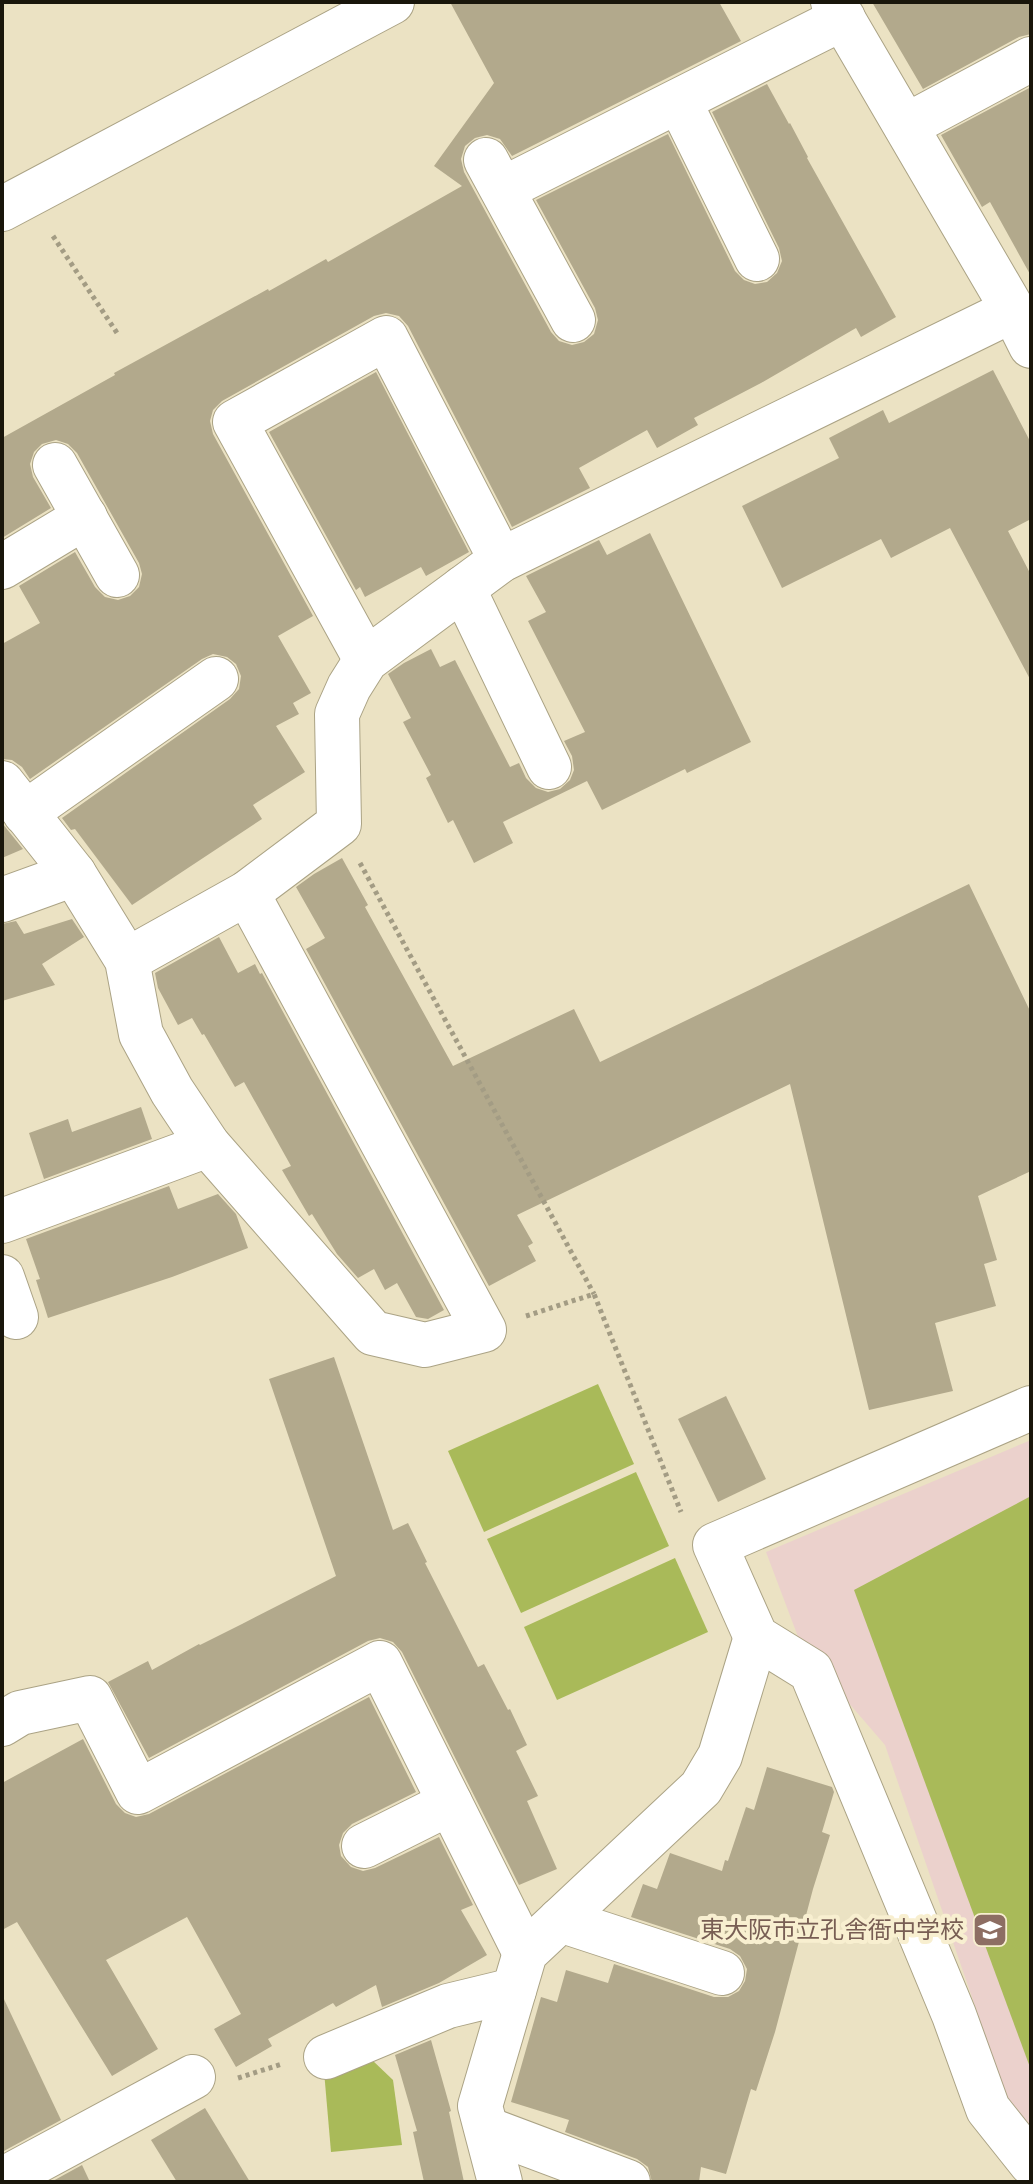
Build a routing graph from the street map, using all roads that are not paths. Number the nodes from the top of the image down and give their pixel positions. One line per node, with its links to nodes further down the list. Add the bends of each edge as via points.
1 (392, 2): 6 (street)
2 (838, 10): 4 (street); 5 (street)
3 (1031, 59): 5 (street)
4 (679, 101): 7 (street); 8 (street, via 494,175)
5 (906, 126): 9 (street)
6 (14, 202)
7 (757, 259)
8 (573, 320)
9 (1022, 328): 12 (street)
10 (55, 465): 11 (street)
11 (85, 517): 13 (street); 14 (street)
12 (501, 560): 15 (street); 16 (street, via 386,338 235,422)
13 (2, 567)
14 (117, 575)
15 (463, 588): 16 (street); 18 (street)
16 (366, 660): 21 (street, via 337,714 339,824)
17 (216, 679): 19 (street)
18 (549, 767)
19 (13, 798): 20 (street)
20 (74, 874): 22 (street); 23 (street)
21 (247, 893): 23 (street); 24 (street, via 484,1330 425,1345 373,1333)
22 (2, 900)
23 (127, 960): 24 (street, via 141,1034)
24 (208, 1145): 25 (street)
25 (2, 1221)
26 (1031, 1408): 27 (street, via 715,1545)
27 (756, 1637): 31 (street, via 720,1756 701,1788); 37 (street, via 811,1671 988,2109)
28 (2, 1724): 29 (street, via 20,1713 90,1698 138,1792 380,1663)
29 (450, 1803): 30 (street); 32 (street)
30 (364, 1846)
31 (560, 1920): 32 (street); 33 (street)
32 (519, 1972): 34 (street); 36 (street, via 480,2106)
33 (722, 1973)
34 (326, 2057)
35 (193, 2077): 38 (street)
36 (487, 2129): 39 (street); 40 (street)
37 (1031, 2163)
38 (2, 2180)
39 (500, 2182)
40 (628, 2182)

